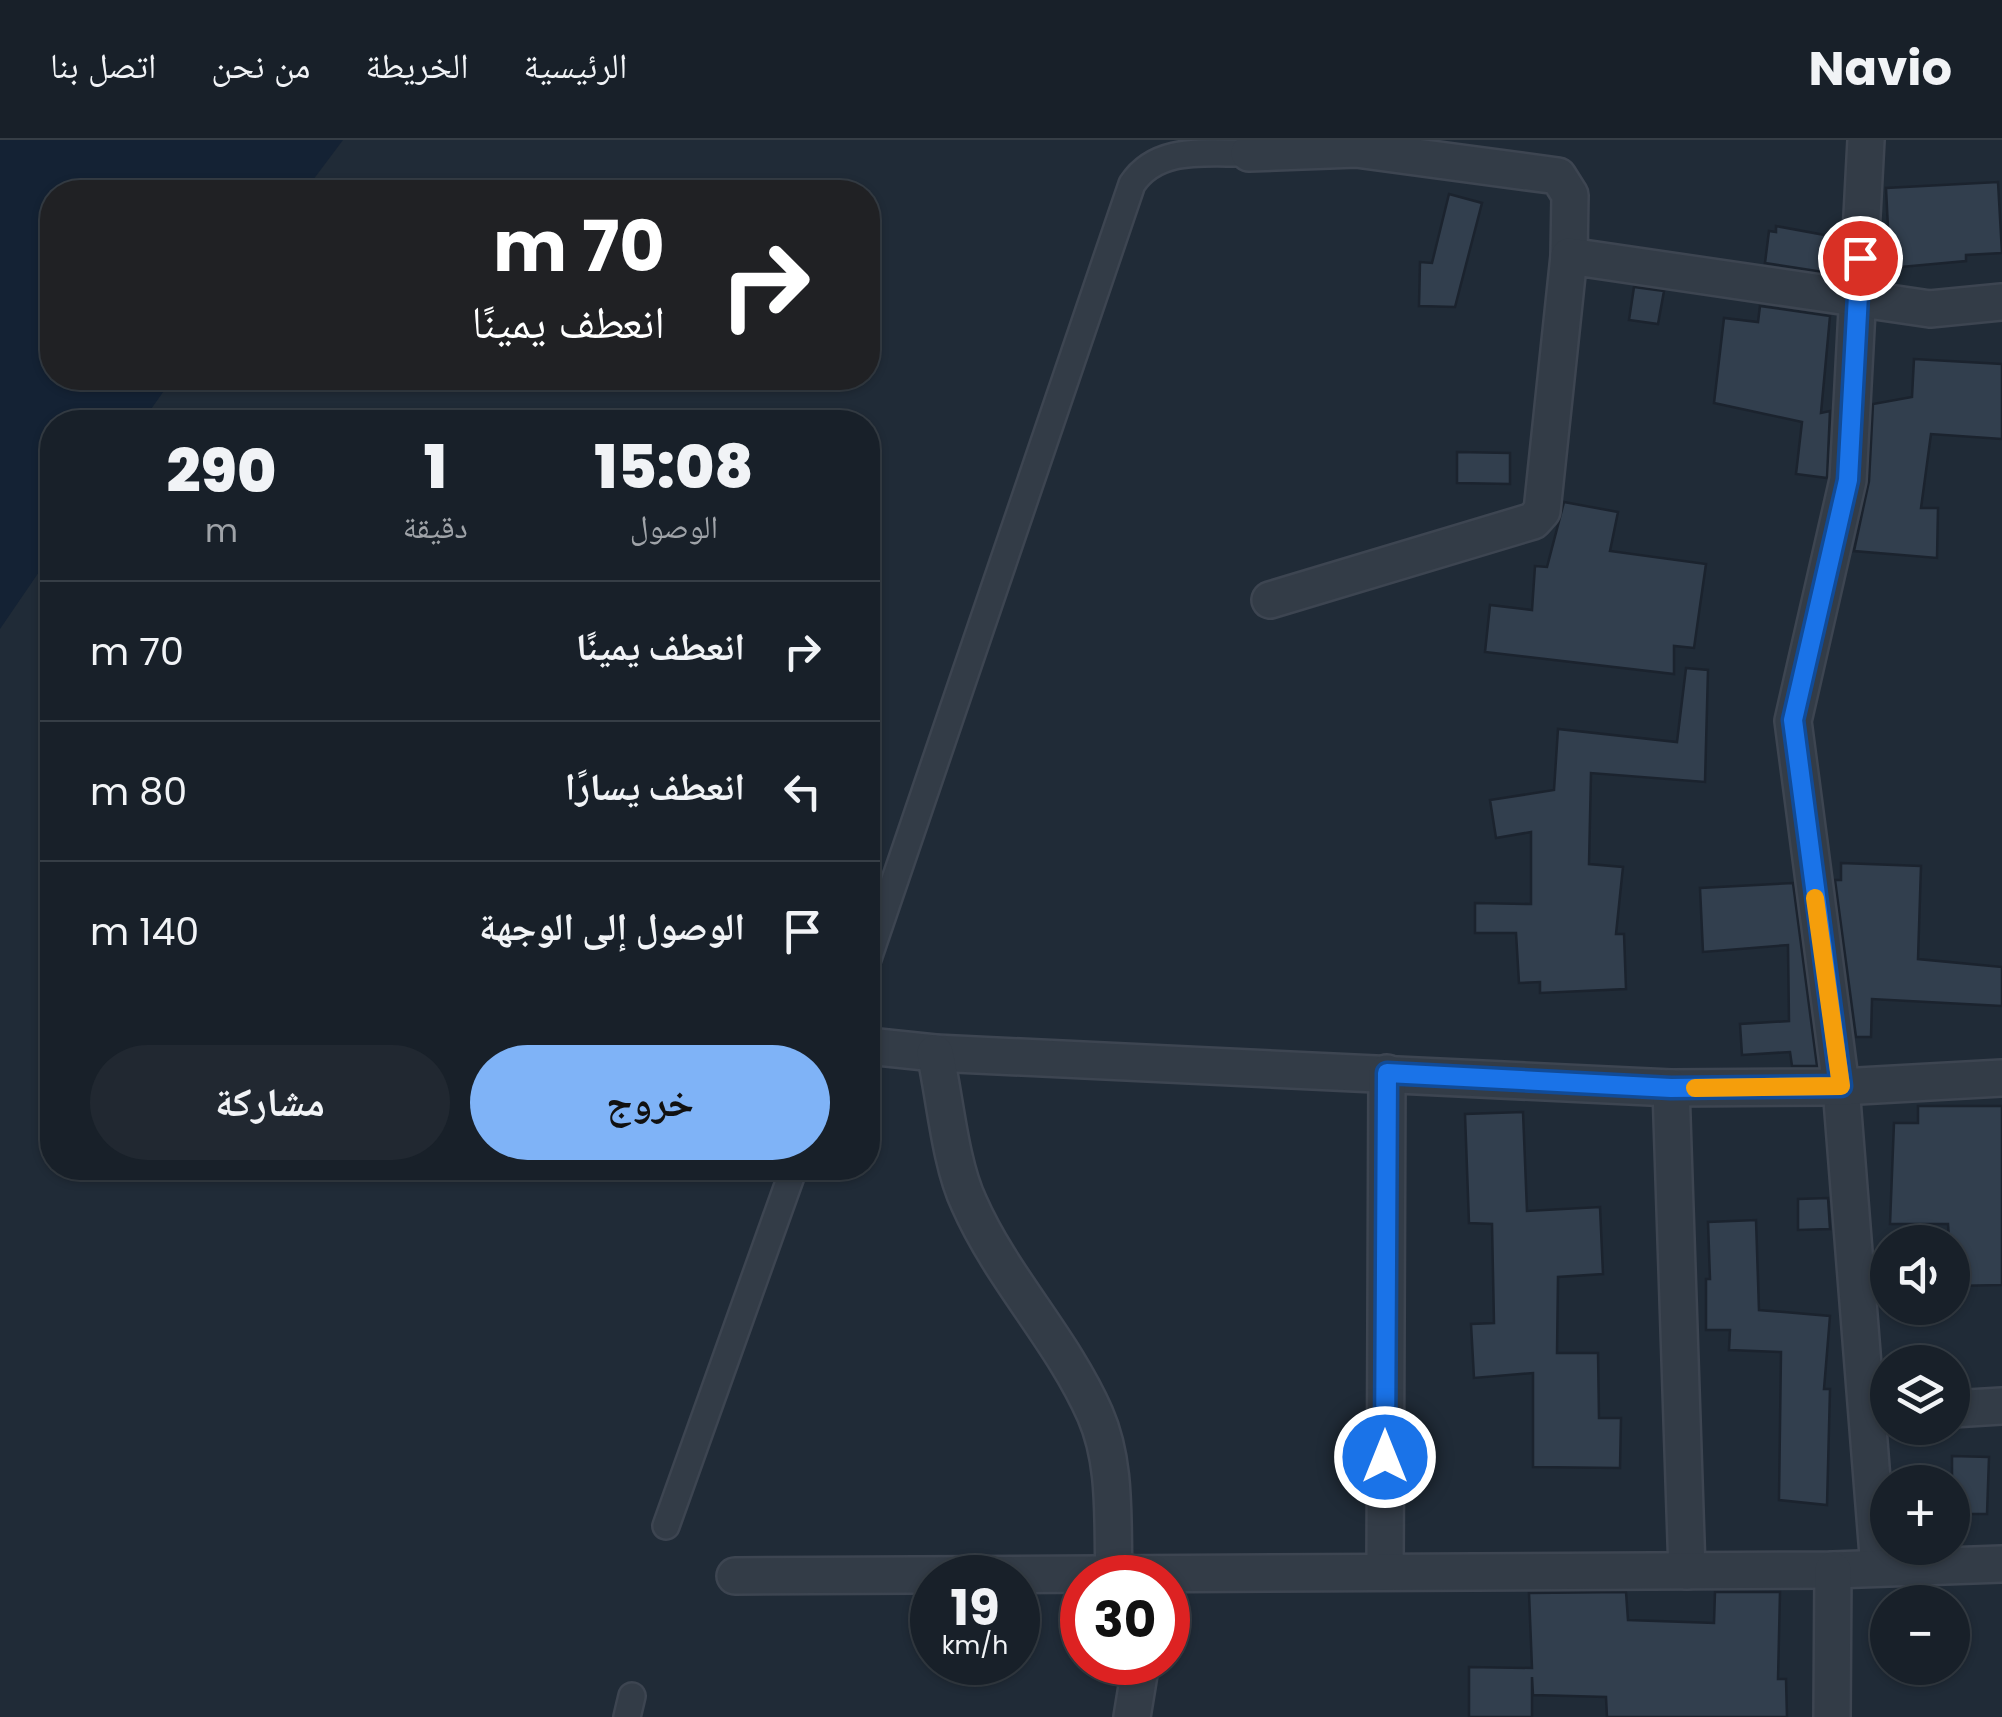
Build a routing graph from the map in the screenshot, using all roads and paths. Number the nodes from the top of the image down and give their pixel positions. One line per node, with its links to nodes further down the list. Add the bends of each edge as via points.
1 (1866, 140): 4 (street)
2 (1249, 152): 3 (street, via 1356,150 1558,176 1570,195); 7 (street, via 1164,156 1143,167 1132,184)
3 (1569, 256): 4 (street); 6 (street, via 1542,511 1532,521)
4 (1858, 298): 5 (street, via 1930,308); 12 (street, via 1848,480 1793,720)
5 (2002, 302)
6 (1270, 600)
7 (880, 924)
8 (880, 1047): 9 (street)
9 (935, 1053): 10 (street); 20 (street, via 966,1199 1096,1415 1111,1469)
10 (1387, 1073): 13 (street); 25 (street)
11 (2002, 1078): 12 (street)
12 (1841, 1086): 13 (street); 15 (street)
13 (1671, 1088): 24 (street)
14 (790, 1180): 19 (street)
15 (1870, 1349)
16 (2002, 1406): 17 (street)
17 (1970, 1407)
18 (1877, 1445): 22 (street)
19 (666, 1526)
20 (1113, 1555)
21 (2002, 1564): 22 (street)
22 (1879, 1568): 23 (street)
23 (1833, 1570): 24 (street); 31 (street)
24 (1687, 1571): 25 (street)
25 (1385, 1572): 27 (street)
26 (1060, 1574): 28 (street)
27 (1190, 1575)
28 (735, 1576)
29 (1137, 1685): 30 (street)
30 (1132, 1717)
31 (1832, 1717)

